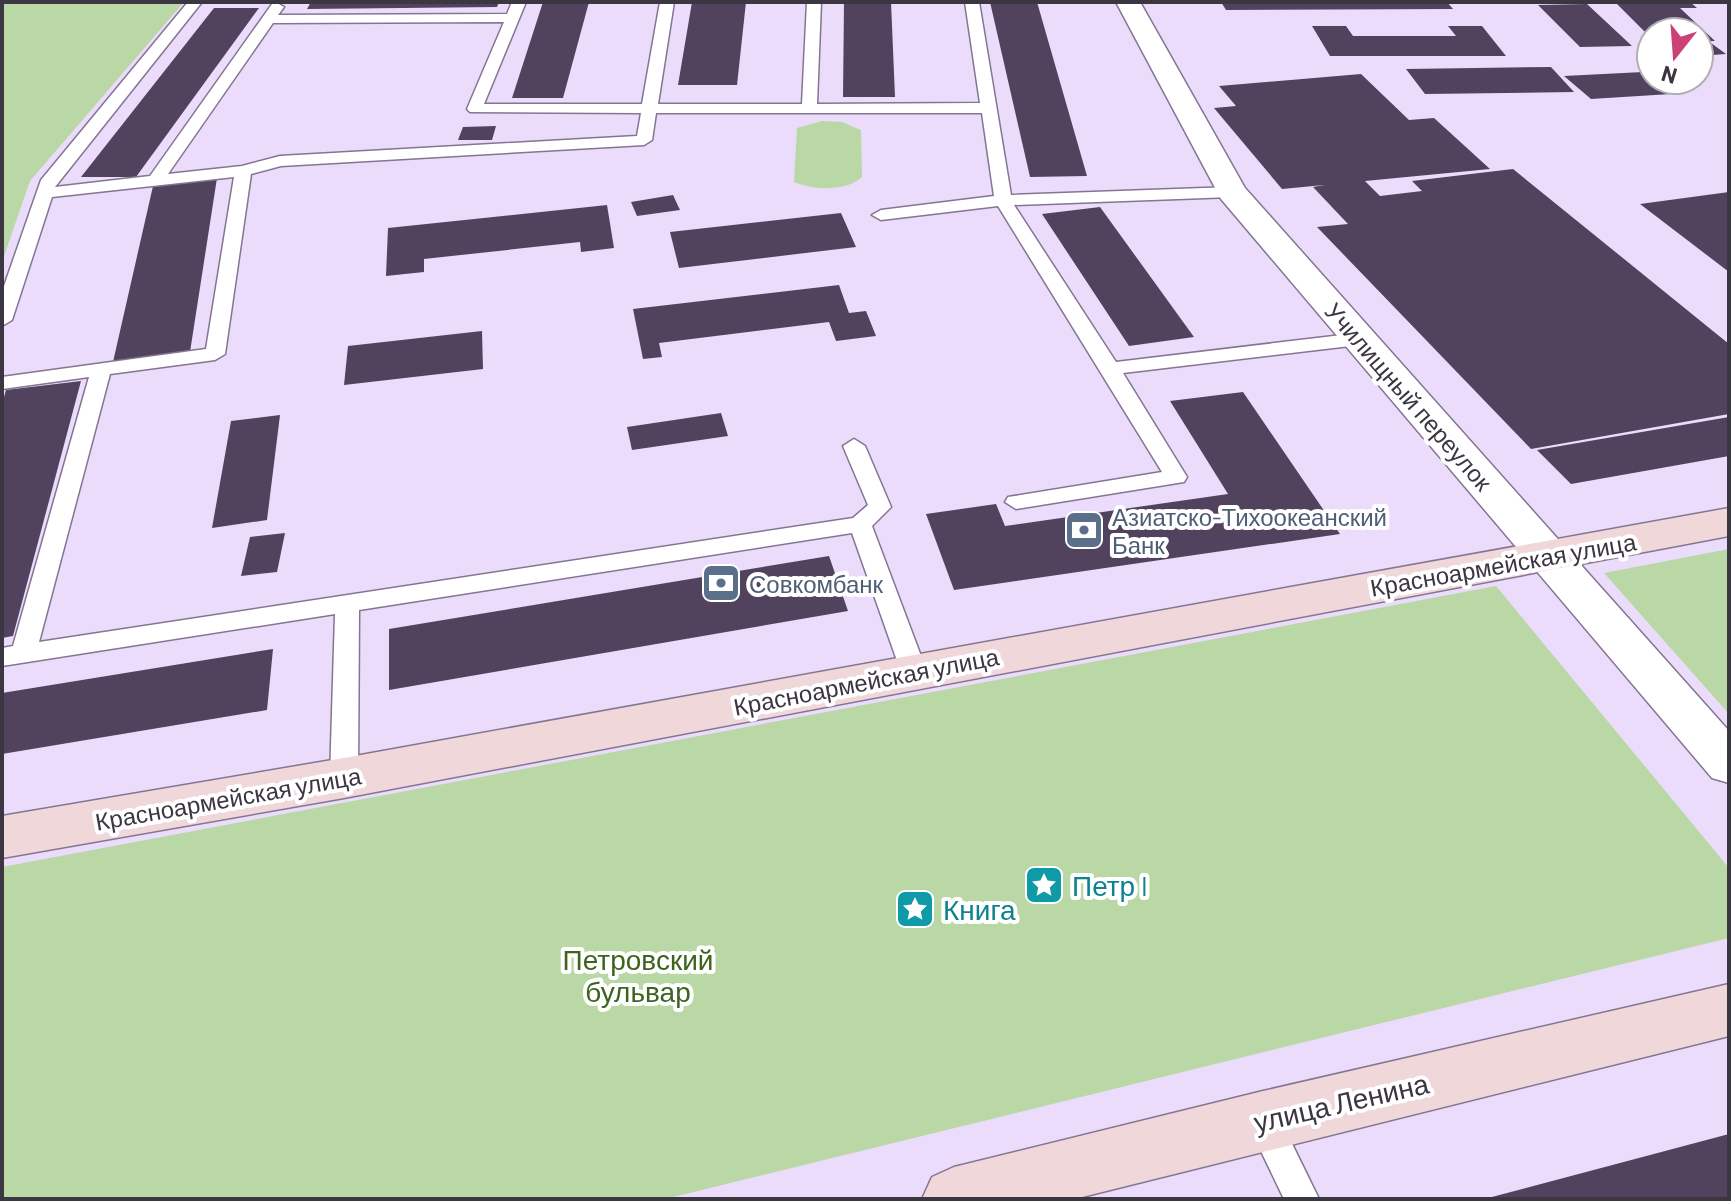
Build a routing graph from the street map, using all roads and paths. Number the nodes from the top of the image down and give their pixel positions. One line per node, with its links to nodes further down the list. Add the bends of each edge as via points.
1 (195, 2): 16 (lane, via 49,180)
2 (281, 2): 9 (lane)
3 (519, 2): 8 (lane)
4 (667, 2): 10 (lane)
5 (814, 2): 12 (lane)
6 (972, 2): 11 (lane)
7 (1128, 2): 15 (street, Училищный переулок)
8 (512, 18): 9 (lane); 10 (lane, via 475,109)
9 (269, 19): 14 (lane)
10 (647, 108): 12 (lane); 13 (lane, via 644,140 280,161)
11 (988, 108): 12 (lane); 17 (lane)
12 (809, 109)
13 (243, 171): 14 (lane); 21 (lane, via 215,354)
14 (156, 180): 16 (lane)
15 (1232, 192): 17 (lane); 20 (street, Училищный переулок)
16 (45, 193): 19 (lane)
17 (1003, 200): 18 (lane); 22 (lane)
18 (881, 215)
19 (2, 320)
20 (1359, 339): 22 (lane); 28 (street, Училищный переулок)
21 (101, 369): 23 (lane); 30 (lane)
22 (1110, 369): 25 (lane, via 1176,477)
23 (2, 383)
24 (854, 446): 27 (lane, via 880,507)
25 (1016, 502)
26 (1729, 522): 28 (main road, Красноармейская улица)
27 (860, 524): 29 (lane); 31 (lane)
28 (1548, 556): 31 (main road, Красноармейская улица); 32 (street, Училищный переулок)
29 (347, 604): 30 (lane); 33 (lane)
30 (12, 656)
31 (914, 672): 33 (main road, Красноармейская улица)
32 (1729, 764)
33 (344, 778): 34 (main road, Красноармейская улица)
34 (2, 837)
35 (1729, 1010): 36 (main road, улица Ленина)
36 (1263, 1120): 37 (main road, улица Ленина); 38 (lane)
37 (954, 1199)
38 (1302, 1199)

